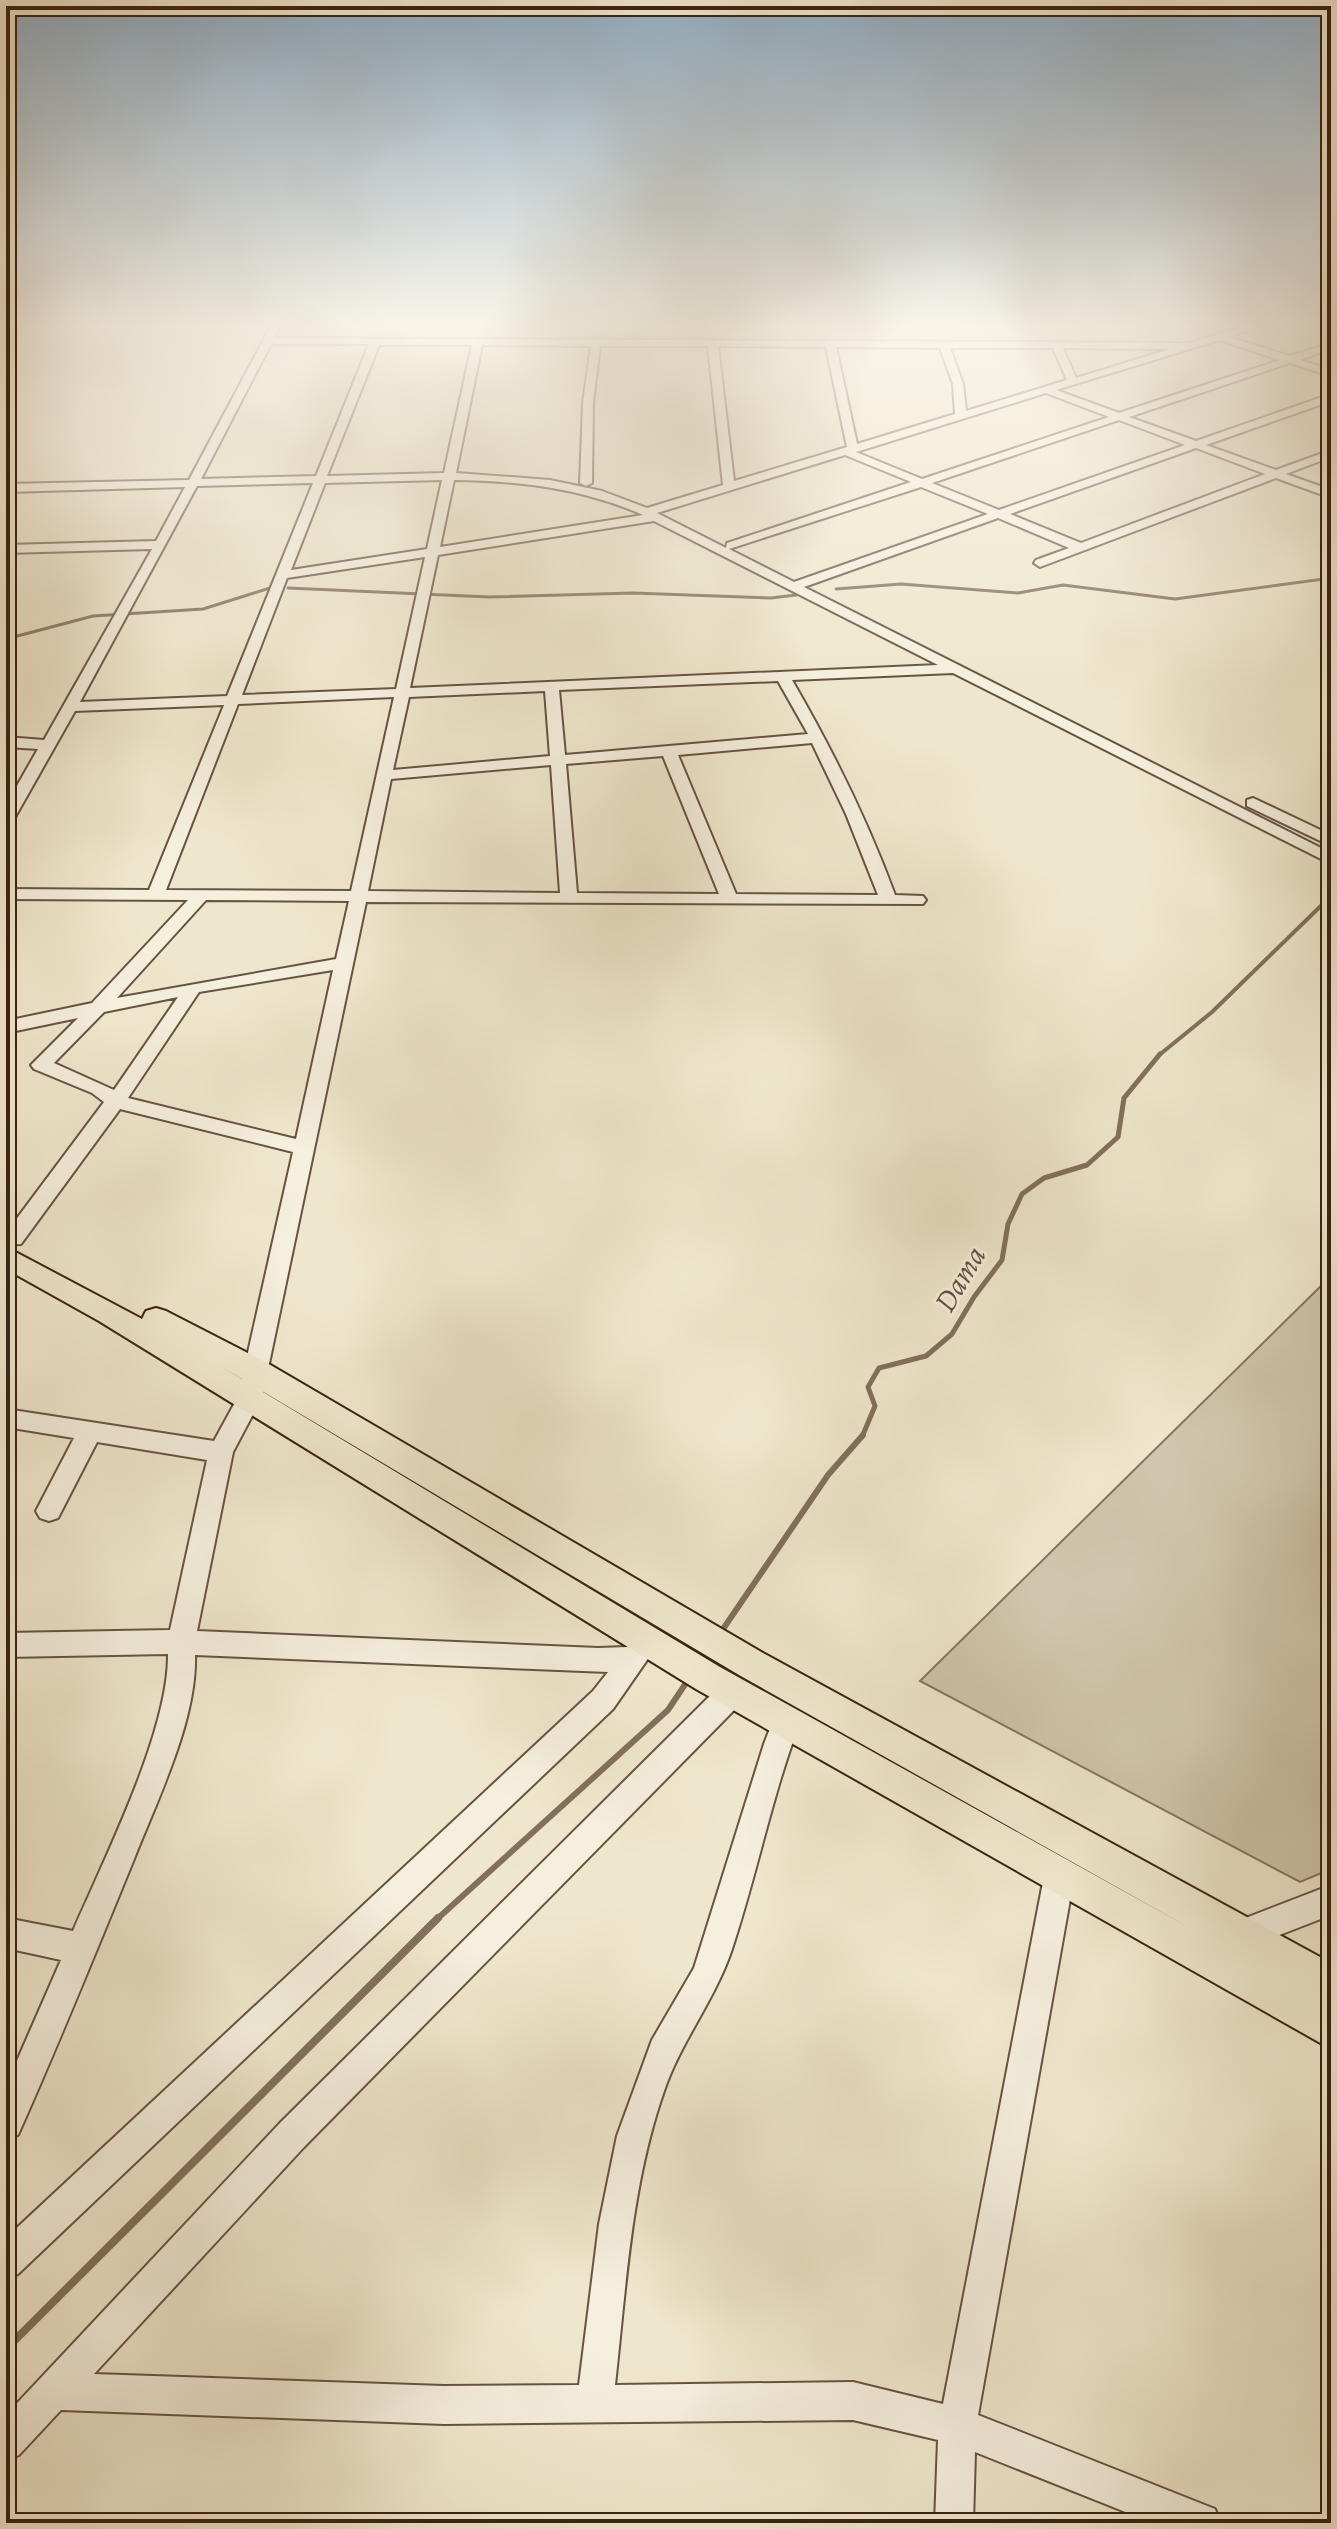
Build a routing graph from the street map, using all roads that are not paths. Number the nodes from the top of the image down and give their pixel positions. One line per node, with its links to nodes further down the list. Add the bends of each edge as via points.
1 (213, 442): 17 (street)
2 (336, 442): 16 (street)
3 (457, 442): 14 (street)
4 (587, 442): 20 (street)
5 (723, 442): 22 (street)
6 (848, 442): 12 (street)
7 (877, 442): 12 (street)
8 (1042, 442): 19 (street)
9 (1185, 442): 11 (street)
10 (1202, 442): 11 (street)
11 (1193, 445): 15 (street); 24 (street)
12 (850, 450): 19 (street); 22 (street)
13 (1331, 453): 15 (street)
14 (450, 473): 16 (street); 20 (street, via 516,472); 25 (street, via 560,483 611,496); 30 (street)
15 (1275, 474): 23 (street); 28 (street)
16 (322, 477): 17 (street); 32 (street)
17 (193, 480): 18 (street); 21 (street); 26 (street)
18 (6, 481)
19 (921, 482): 24 (street); 27 (street)
20 (586, 483): 25 (street, via 637,499)
21 (6, 488)
22 (729, 488): 25 (street)
23 (1331, 494)
24 (997, 513): 28 (street); 33 (street)
25 (651, 514): 27 (street); 30 (street); 34 (street)
26 (161, 545): 29 (street); 40 (street)
27 (731, 546): 33 (street)
28 (1081, 548): 31 (street)
29 (6, 549)
30 (432, 554): 32 (street); 38 (street)
31 (1040, 563)
32 (285, 575): 39 (street)
33 (807, 582): 34 (street); 35 (street)
34 (792, 587): 35 (street)
35 (959, 666): 36 (street); 48 (street); 49 (street)
36 (784, 678): 37 (street); 41 (street)
37 (552, 687): 38 (street); 45 (street)
38 (402, 693): 39 (street); 46 (street)
39 (232, 702): 40 (street); 51 (street)
40 (72, 707): 43 (street)
41 (819, 738): 44 (street); 56 (street, via 866,833)
42 (6, 742): 43 (street)
43 (46, 745): 47 (street)
44 (669, 751): 45 (street); 55 (street)
45 (556, 759): 46 (street); 54 (street)
46 (384, 775): 53 (street)
47 (6, 819)
48 (1331, 841)
49 (1331, 859)
50 (6, 894): 51 (street)
51 (156, 894): 52 (street)
52 (202, 895): 53 (street); 60 (street)
53 (359, 895): 54 (street); 58 (street)
54 (569, 896): 55 (street)
55 (729, 897): 56 (street)
56 (888, 900): 57 (street)
57 (917, 900)
58 (344, 963): 59 (street); 63 (street)
59 (193, 988): 60 (street); 62 (street)
60 (100, 1006): 61 (street); 62 (street, via 41,1065)
61 (6, 1027)
62 (116, 1101): 63 (street); 64 (street)
63 (304, 1148): 65 (street)
64 (8, 1244): 65 (main road, via 109,1313)
65 (253, 1384): 68 (street); 71 (main road)
66 (6, 1418): 67 (street)
67 (91, 1430): 68 (street); 69 (street)
68 (221, 1452): 70 (street)
69 (49, 1511)
70 (181, 1642): 71 (street, via 547,1659); 72 (street); 79 (street, via 175,1701 154,1774)
71 (655, 1642): 73 (main road); 83 (street, via 603,1700)
72 (6, 1645)
73 (722, 1673): 74 (main road); 78 (main road); 84 (street)
74 (786, 1722): 75 (main road); 85 (street, via 707,1975 664,2049 639,2119 617,2214)
75 (1059, 1877): 81 (main road); 86 (street)
76 (1331, 1900): 78 (street)
77 (6, 1933): 79 (street)
78 (1241, 1935): 80 (main road)
79 (83, 1949): 82 (street)
80 (1331, 1985)
81 (1331, 2029)
82 (6, 2123)
83 (6, 2262)
84 (55, 2391): 85 (street, via 444,2405); 87 (street)
85 (595, 2403): 86 (street, via 853,2401)
86 (957, 2426): 88 (street); 89 (street)
87 (6, 2442)
88 (954, 2523)
89 (1201, 2523)

